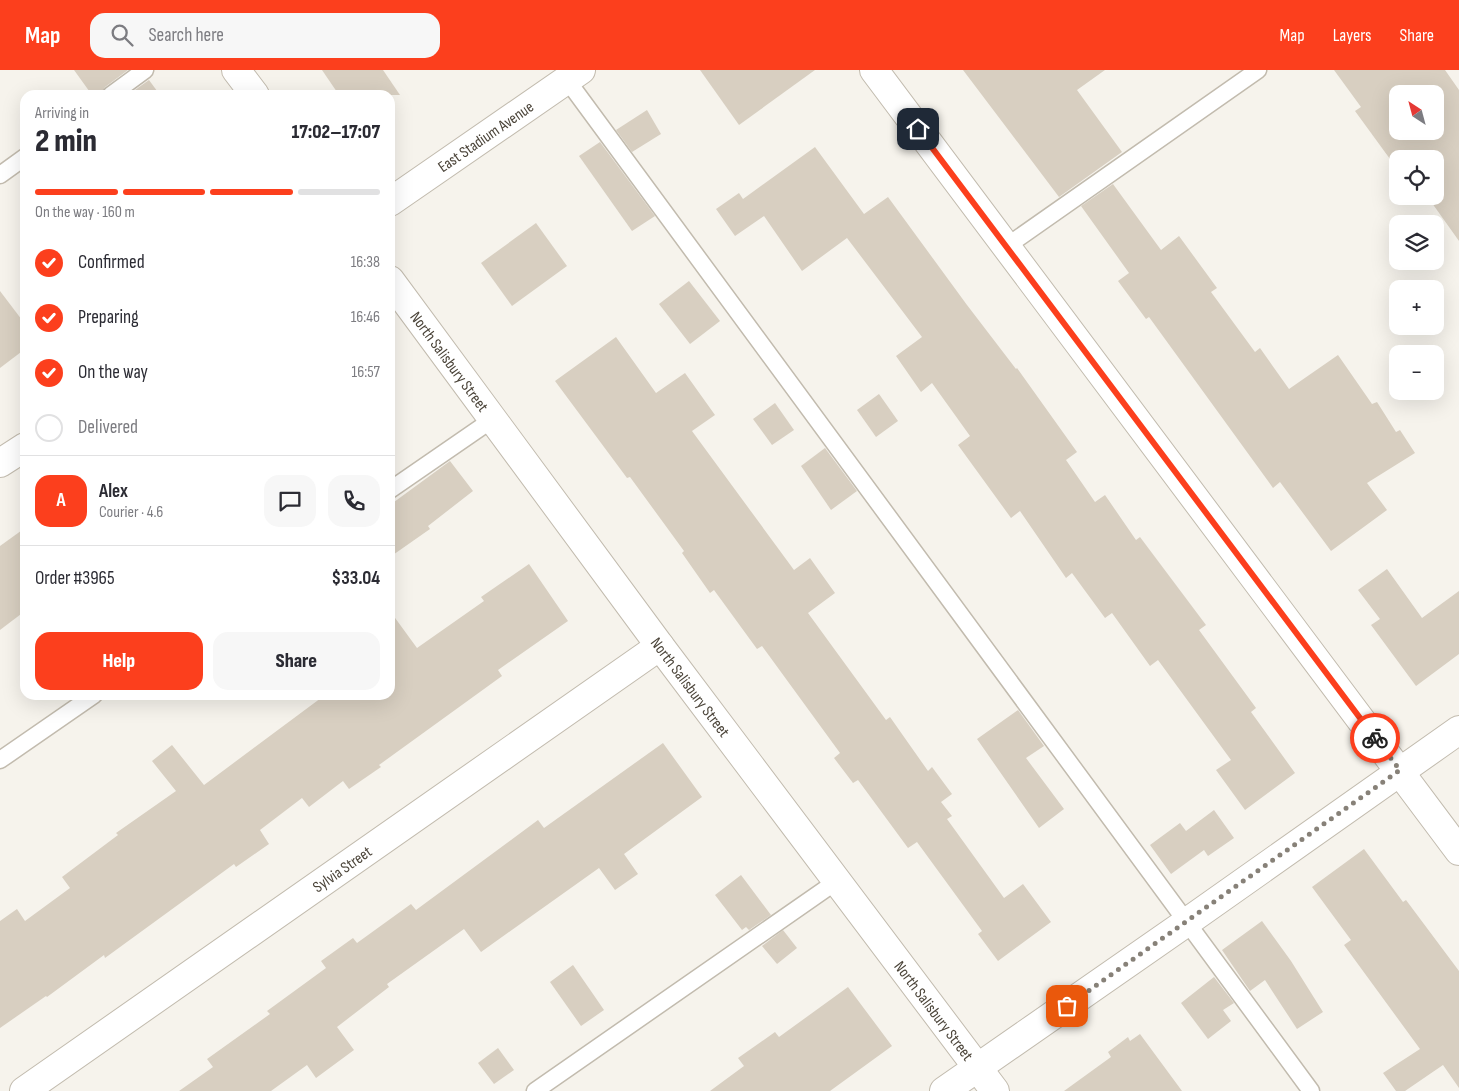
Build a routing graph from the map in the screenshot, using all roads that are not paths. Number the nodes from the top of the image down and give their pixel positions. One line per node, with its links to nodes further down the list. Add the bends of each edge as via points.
1 (146, 70): 6 (lane)
2 (236, 70): 7 (street)
3 (874, 70): 11 (street)
4 (1258, 70): 11 (lane)
5 (574, 75): 10 (street, East Stadium Avenue); 24 (lane)
6 (118, 90)
7 (251, 90)
8 (20, 161): 9 (lane)
9 (0, 175)
10 (395, 199)
11 (1006, 246): 21 (street)
12 (395, 287): 13 (street, North Salisbury Street)
13 (492, 418): 16 (lane); 17 (street, North Salisbury Street)
14 (20, 450): 15 (street)
15 (0, 464)
16 (395, 486)
17 (660, 646): 23 (street, North Salisbury Street); 26 (street, Sylvia Street)
18 (87, 700): 20 (lane)
19 (1459, 730): 21 (street)
20 (0, 760)
21 (1400, 770): 22 (street); 24 (street)
22 (1459, 851)
23 (837, 881): 25 (street, North Salisbury Street); 27 (lane)
24 (1188, 922): 25 (street); 30 (lane)
25 (977, 1068): 28 (street); 29 (street, North Salisbury Street)
26 (24, 1091)
27 (536, 1091)
28 (944, 1091)
29 (995, 1091)
30 (1311, 1091)

